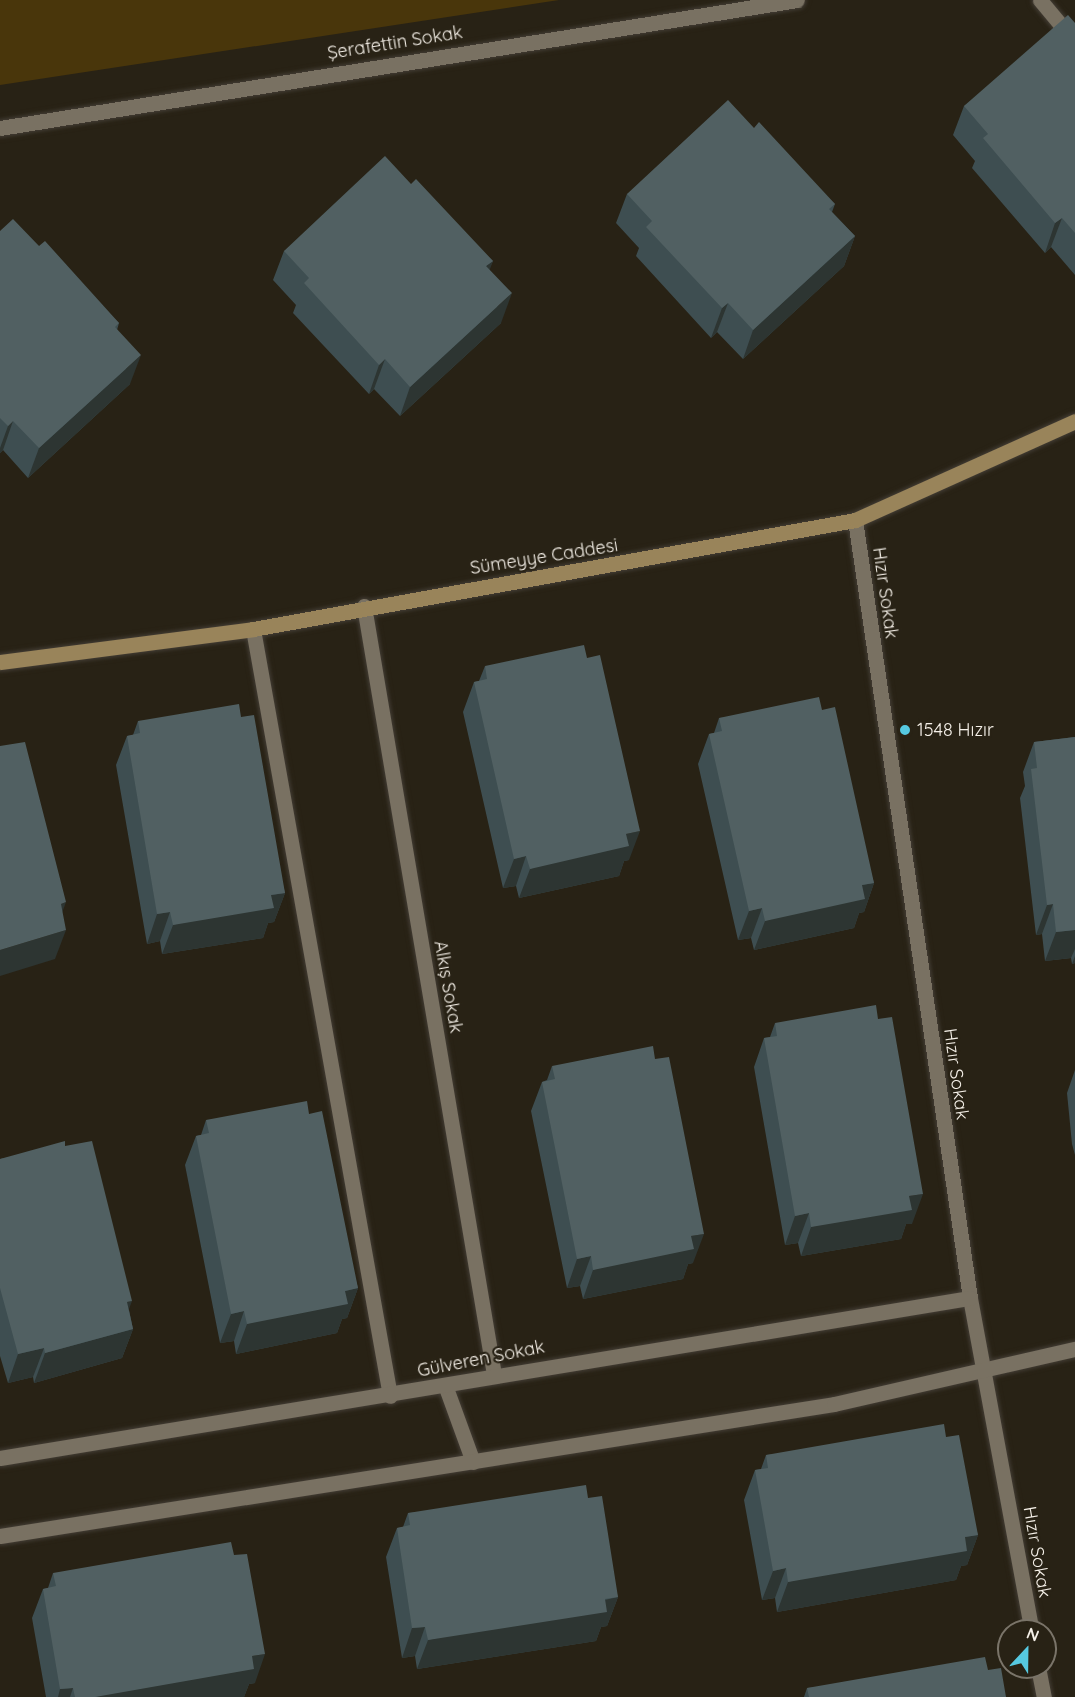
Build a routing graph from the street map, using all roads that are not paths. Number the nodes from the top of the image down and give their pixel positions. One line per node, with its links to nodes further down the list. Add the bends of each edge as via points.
1 (797, 0): 4 (street, Şerafettin Sokak)
2 (1040, 0): 3 (street)
3 (1075, 42)
4 (0, 128)
5 (1075, 421): 6 (street, Sümeyye Caddesi)
6 (855, 520): 7 (street, Sümeyye Caddesi); 10 (street, Hızır Sokak)
7 (364, 606): 8 (street, Sümeyye Caddesi); 13 (street, Alkış Sokak)
8 (253, 629): 9 (street, Sümeyye Caddesi); 15 (street)
9 (0, 662)
10 (970, 1298): 12 (street, Hızır Sokak); 13 (street, Gülveren Sokak)
11 (1075, 1349): 12 (street)
12 (985, 1372): 17 (street, via 834,1404); 19 (street, Hızır Sokak)
13 (494, 1375): 14 (street, Gülveren Sokak)
14 (445, 1385): 15 (street, Gülveren Sokak); 17 (street)
15 (390, 1396): 16 (street, Gülveren Sokak)
16 (0, 1458)
17 (473, 1462): 18 (street)
18 (0, 1536)
19 (1030, 1619)
20 (1040, 1679): 21 (street)
21 (1044, 1697)

